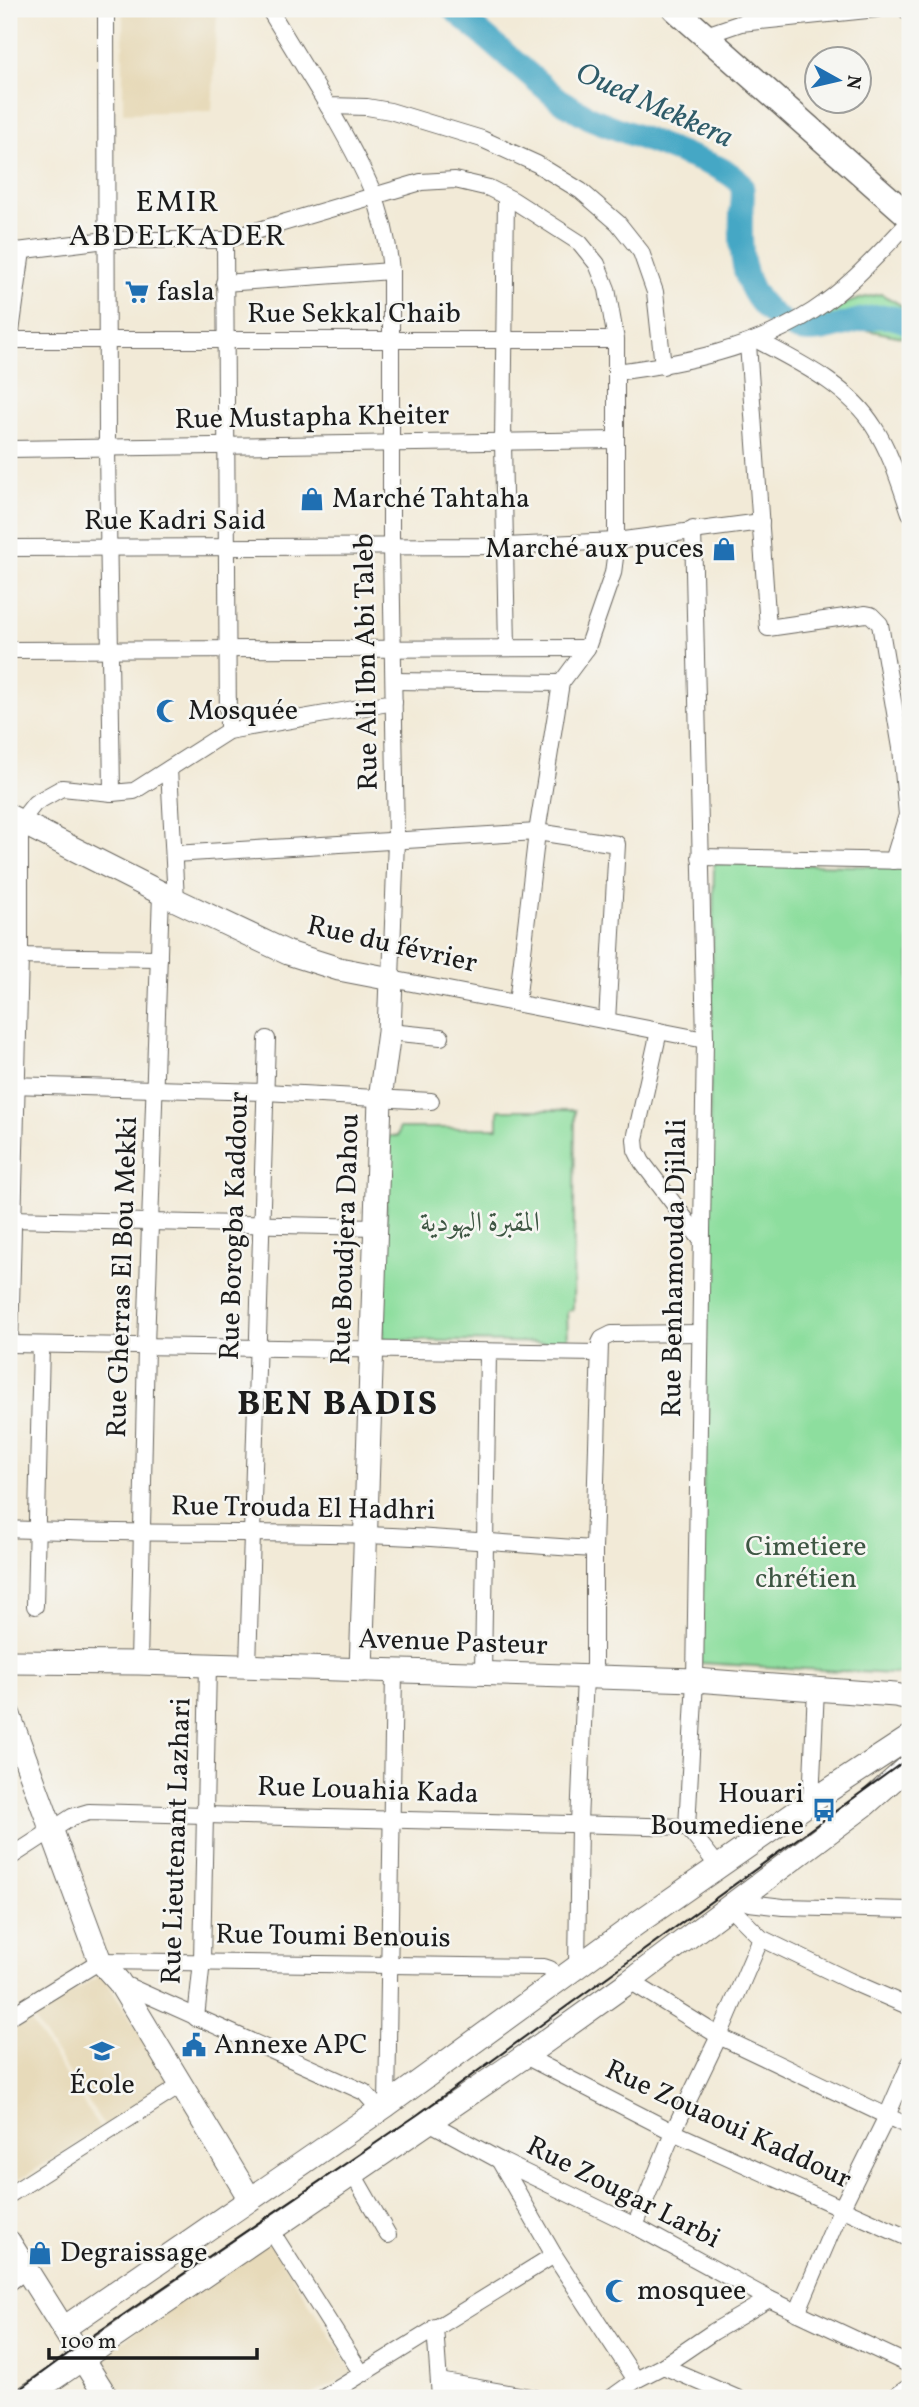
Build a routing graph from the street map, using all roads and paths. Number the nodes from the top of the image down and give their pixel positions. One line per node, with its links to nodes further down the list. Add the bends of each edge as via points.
1 (106, 9): 12 (street)
2 (270, 9): 8 (street, Rue Ali Ibn Abi Taleb)
3 (675, 9): 7 (main road)
4 (877, 9): 7 (street, via 741,23)
5 (905, 9): 6 (street)
6 (910, 14)
7 (706, 35): 11 (main road)
8 (328, 106): 9 (street, Rue Ali Ibn Abi Taleb); 24 (street, via 390,111 482,139 581,191 618,223 641,252 655,292)
9 (376, 197): 10 (street, via 421,182 455,180); 13 (street); 15 (street, Rue Ali Ibn Abi Taleb)
10 (506, 197): 20 (street); 21 (street, via 580,243 597,264 607,289)
11 (910, 219): 22 (street, via 850,282 813,311)
12 (106, 240): 13 (street); 14 (street); 17 (street)
13 (225, 240): 16 (street)
14 (15, 251): 23 (street)
15 (391, 271): 16 (street); 19 (street, Rue Ali Ibn Abi Taleb)
16 (225, 283): 18 (street)
17 (107, 340): 18 (street, Rue Sekkal Chaib); 23 (street, Rue Sekkal Chaib); 30 (street)
18 (225, 340): 19 (street, Rue Sekkal Chaib); 29 (street)
19 (391, 340): 20 (street, Rue Sekkal Chaib); 28 (street, Rue Ali Ibn Abi Taleb)
20 (505, 340): 21 (street, Rue Sekkal Chaib); 27 (street)
21 (616, 340): 25 (street)
22 (759, 340): 24 (street); 32 (street, via 855,402 890,458); 33 (street)
23 (9, 342)
24 (663, 366): 25 (street)
25 (616, 372): 26 (street)
26 (616, 440): 27 (street, Rue Mustapha Kheiter); 35 (street)
27 (503, 442): 28 (street, Rue Mustapha Kheiter); 36 (street)
28 (390, 444): 29 (street, Rue Mustapha Kheiter); 38 (street, Rue Ali Ibn Abi Taleb)
29 (225, 446): 30 (street, Rue Mustapha Kheiter); 37 (street)
30 (107, 448): 31 (street, Rue Mustapha Kheiter); 40 (street)
31 (9, 449)
32 (910, 513)
33 (761, 522): 34 (street, Rue Kadri Said); 58 (street, via 768,628 866,614 880,624 908,815)
34 (693, 529): 35 (street, Rue Kadri Said); 57 (street, Rue Benhamouda Djilali)
35 (616, 541): 36 (street, Rue Kadri Said); 42 (street, via 613,573)
36 (505, 546): 38 (street, Rue Kadri Said); 41 (street)
37 (228, 547): 38 (street, Rue Kadri Said); 40 (street, Rue Kadri Said); 43 (street)
38 (391, 547): 44 (street, Rue Ali Ibn Abi Taleb)
39 (9, 548): 40 (street, Rue Kadri Said)
40 (109, 548): 46 (street)
41 (507, 648): 42 (street); 44 (street)
42 (587, 648): 48 (street)
43 (226, 649): 44 (street); 46 (street); 50 (street)
44 (392, 649): 47 (street, Rue Ali Ibn Abi Taleb)
45 (9, 650): 46 (street)
46 (110, 650): 52 (street)
47 (394, 681): 48 (street); 49 (street, Rue Ali Ibn Abi Taleb)
48 (561, 683): 54 (street)
49 (394, 702): 50 (street); 55 (street, Rue Ali Ibn Abi Taleb)
50 (228, 731): 51 (street)
51 (169, 769): 52 (street, via 134,790); 56 (street, Rue Gherras El Bou Mekki)
52 (112, 793): 53 (street, via 62,788)
53 (14, 820): 60 (street, Rue du février); 61 (street)
54 (537, 832): 55 (street); 64 (street); 65 (street, via 617,844)
55 (396, 840): 56 (street); 63 (street, Rue Ali Ibn Abi Taleb)
56 (174, 854): 60 (street, Rue Gherras El Bou Mekki)
57 (700, 857): 58 (street); 70 (street, Rue Benhamouda Djilali)
58 (893, 861): 59 (street)
59 (910, 861)
60 (169, 896): 62 (street, Rue Gherras El Bou Mekki); 63 (street, Rue du février, via 288,953)
61 (14, 956): 62 (street); 71 (street)
62 (159, 958): 72 (street, Rue Gherras El Bou Mekki)
63 (391, 979): 64 (street, Rue du février); 67 (street, Rue Boudjera Dahou)
64 (517, 1003): 65 (street, Rue du février)
65 (607, 1021): 66 (street, Rue du février)
66 (659, 1031): 70 (street, Rue du février); 80 (street, via 636,1150)
67 (389, 1032): 68 (street); 74 (street, Rue Boudjera Dahou)
68 (441, 1037)
69 (267, 1039): 73 (street, Rue Borogba Kaddour)
70 (705, 1040): 80 (street, Rue Benhamouda Djilali)
71 (13, 1085): 72 (street); 76 (street)
72 (155, 1089): 73 (street); 77 (street, Rue Gherras El Bou Mekki)
73 (265, 1092): 74 (street); 78 (street, Rue Borogba Kaddour)
74 (380, 1099): 75 (street); 79 (street, Rue Boudjera Dahou)
75 (431, 1101)
76 (11, 1219): 77 (street); 82 (street)
77 (150, 1223): 78 (street); 84 (street, Rue Gherras El Bou Mekki)
78 (261, 1225): 79 (street); 85 (street, Rue Borogba Kaddour)
79 (376, 1227): 87 (street, Rue Boudjera Dahou)
80 (702, 1241): 81 (street, Rue Benhamouda Djilali)
81 (700, 1333): 86 (street, via 612,1334 602,1339); 105 (street, Rue Benhamouda Djilali)
82 (9, 1344): 83 (street)
83 (41, 1345): 84 (street); 90 (street)
84 (146, 1346): 85 (street); 91 (street, Rue Gherras El Bou Mekki)
85 (258, 1348): 87 (street); 92 (street, Rue Borogba Kaddour)
86 (599, 1348): 88 (street); 95 (street)
87 (372, 1350): 88 (street); 93 (street, Rue Boudjera Dahou)
88 (488, 1352): 94 (street)
89 (9, 1529): 90 (street, Rue Trouda El Hadhri)
90 (36, 1530): 91 (street, Rue Trouda El Hadhri); 96 (street)
91 (142, 1532): 92 (street, Rue Trouda El Hadhri); 98 (street, Rue Gherras El Bou Mekki)
92 (253, 1533): 93 (street, Rue Trouda El Hadhri); 100 (street, Rue Borogba Kaddour)
93 (366, 1535): 94 (street, Rue Trouda El Hadhri); 101 (street, Rue Boudjera Dahou)
94 (484, 1540): 95 (street, Rue Trouda El Hadhri); 103 (street)
95 (594, 1549): 104 (street)
96 (35, 1606)
97 (9, 1662): 98 (street, Avenue Pasteur)
98 (139, 1663): 99 (street, Avenue Pasteur)
99 (208, 1665): 100 (street, Avenue Pasteur); 112 (street, Rue Lieutenant Lazhari)
100 (248, 1666): 101 (street, Avenue Pasteur)
101 (361, 1670): 102 (street, Avenue Pasteur)
102 (394, 1671): 103 (street, Avenue Pasteur); 113 (street)
103 (483, 1673): 104 (street, Avenue Pasteur)
104 (590, 1676): 105 (street, Avenue Pasteur); 114 (street)
105 (695, 1680): 106 (street, Avenue Pasteur); 115 (street, Rue Benhamouda Djilali)
106 (816, 1688): 107 (street, Avenue Pasteur); 111 (street)
107 (905, 1695)
108 (9, 1715): 116 (street)
109 (910, 1737): 111 (street)
110 (910, 1765): 119 (street, via 865,1805)
111 (811, 1802): 118 (street)
112 (206, 1813): 113 (street, Rue Louahia Kada); 116 (street, Rue Louahia Kada, via 89,1812); 123 (street, Rue Lieutenant Lazhari)
113 (391, 1818): 114 (street, Rue Louahia Kada); 124 (street)
114 (579, 1823): 115 (street, Rue Louahia Kada); 125 (street)
115 (687, 1827): 118 (street)
116 (52, 1830): 117 (street, Rue Louahia Kada); 122 (street)
117 (9, 1858)
118 (719, 1866): 125 (street)
119 (735, 1902): 120 (street); 121 (street); 127 (street)
120 (910, 1910)
121 (761, 1938): 129 (street); 132 (street)
122 (100, 1961): 123 (street, Rue Toumi Benouis); 128 (street); 130 (street)
123 (202, 1961): 124 (street, Rue Toumi Benouis); 131 (street, Rue Lieutenant Lazhari)
124 (389, 1965): 126 (street, Rue Toumi Benouis, via 547,1967); 136 (street)
125 (577, 1967): 126 (street)
126 (557, 1981): 136 (street)
127 (630, 1981): 132 (street); 133 (street)
128 (118, 1982): 131 (street); 135 (street)
129 (910, 2007)
130 (9, 2017)
131 (196, 2018): 136 (street, via 364,2092)
132 (719, 2036): 137 (street); 140 (street)
133 (525, 2056): 138 (street); 140 (street, Rue Zouaoui Kaddour)
134 (910, 2063): 137 (street)
135 (180, 2086): 143 (street); 144 (street)
136 (382, 2108): 144 (street)
137 (887, 2116): 139 (street); 145 (street)
138 (427, 2121): 141 (street, Rue Zougar Larbi); 142 (street)
139 (910, 2127)
140 (673, 2132): 145 (street, Rue Zouaoui Kaddour); 146 (street)
141 (499, 2160): 146 (street, Rue Zougar Larbi); 151 (street)
142 (353, 2174): 147 (street); 148 (street)
143 (9, 2194)
144 (250, 2199): 156 (street)
145 (842, 2207): 149 (street, Rue Zouaoui Kaddour); 154 (street)
146 (635, 2226): 153 (street, Rue Zougar Larbi)
147 (270, 2230): 157 (street); 160 (street)
148 (388, 2235)
149 (910, 2239)
150 (9, 2242): 152 (street)
151 (554, 2255): 155 (street); 161 (street)
152 (18, 2276): 156 (street)
153 (769, 2299): 154 (street, Rue Zougar Larbi); 159 (street)
154 (797, 2313): 158 (street, Rue Zougar Larbi)
155 (435, 2327): 160 (street); 162 (street)
156 (64, 2328): 157 (street)
157 (82, 2360): 164 (street); 165 (street)
158 (910, 2365)
159 (663, 2366): 161 (street); 170 (street)
160 (362, 2374): 166 (street)
161 (636, 2380): 169 (street)
162 (439, 2381): 167 (street); 168 (street)
163 (910, 2386): 171 (street)
164 (25, 2398)
165 (107, 2398)
166 (323, 2398)
167 (440, 2398)
168 (536, 2398)
169 (611, 2398)
170 (737, 2398)
171 (893, 2398)

